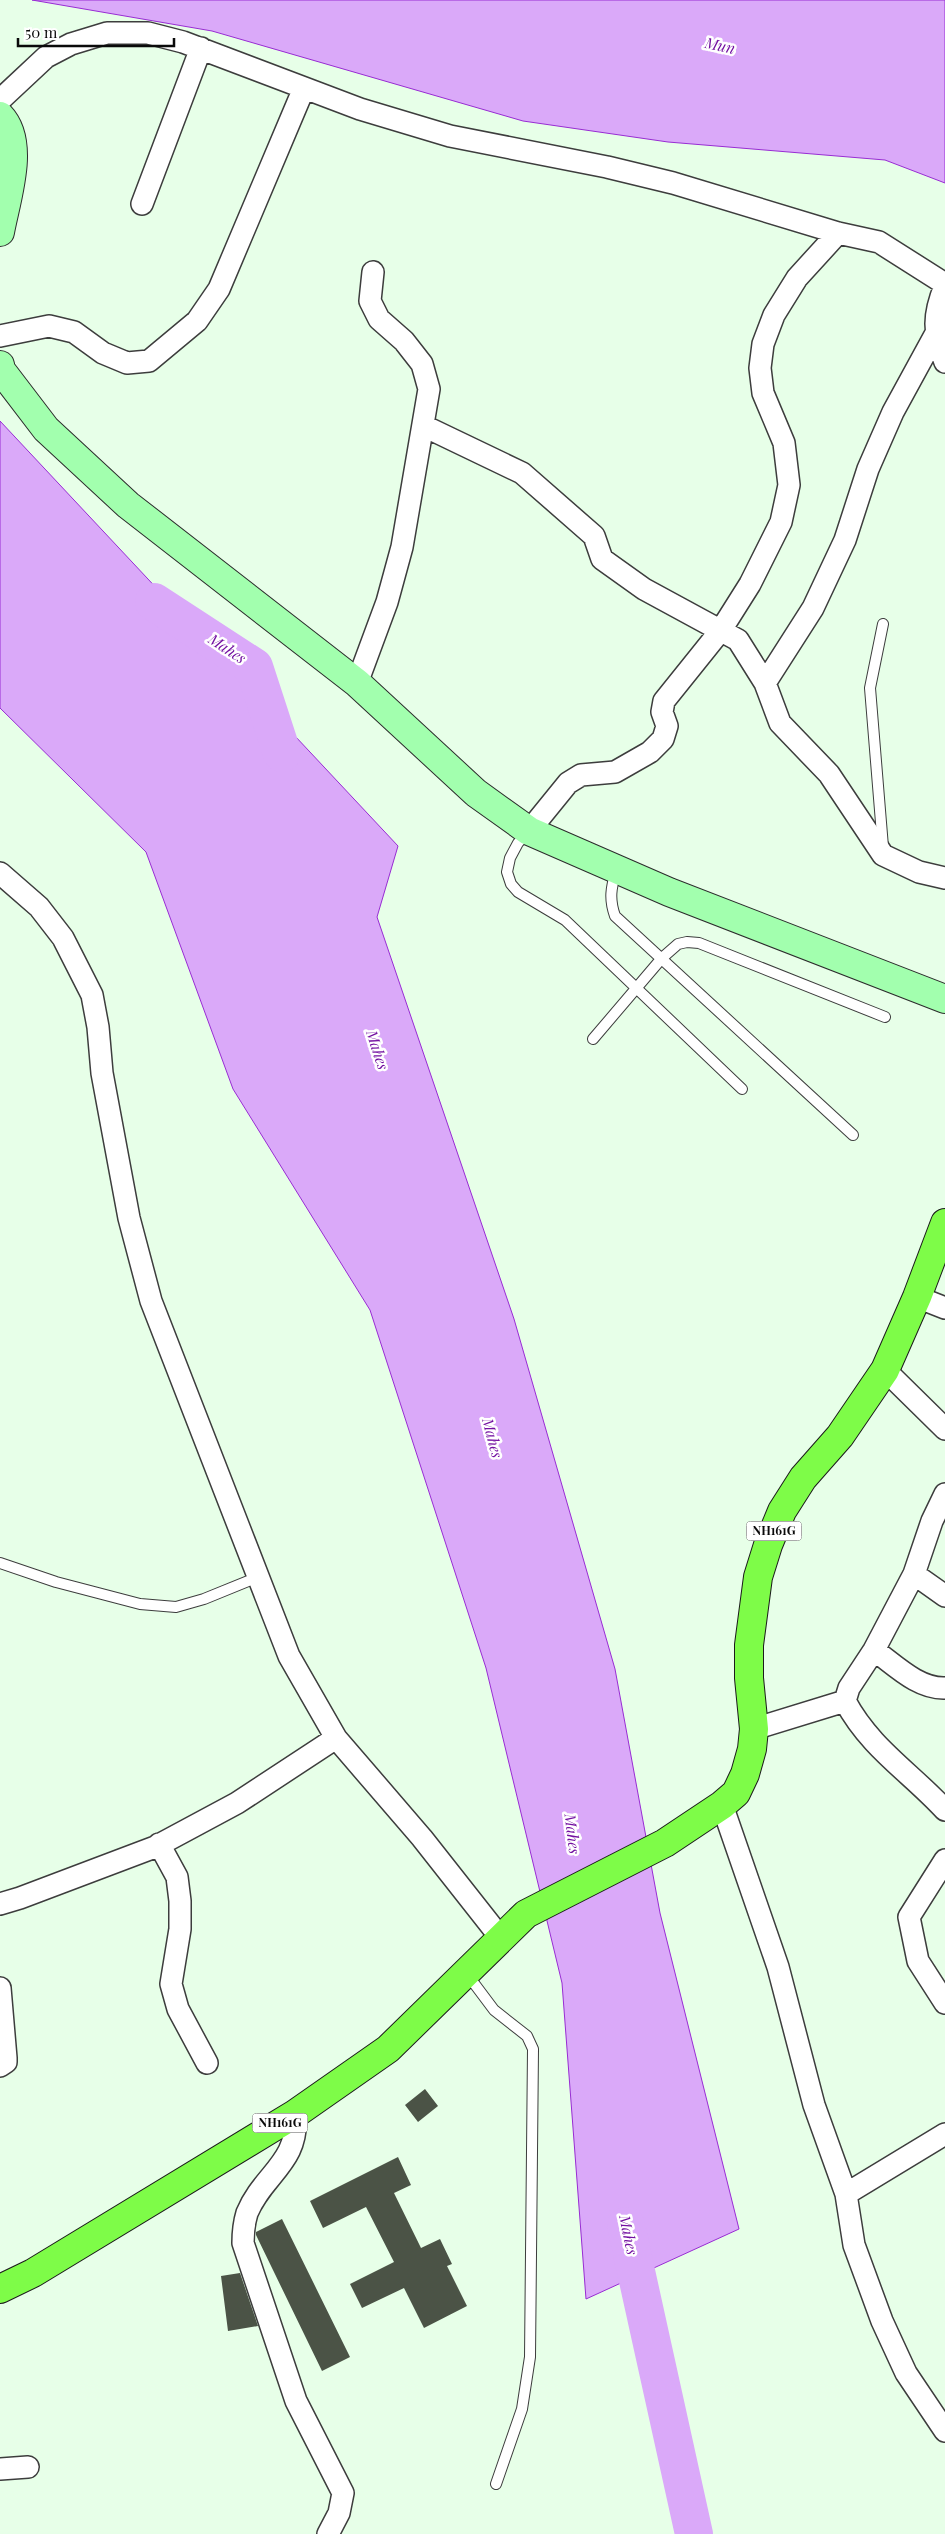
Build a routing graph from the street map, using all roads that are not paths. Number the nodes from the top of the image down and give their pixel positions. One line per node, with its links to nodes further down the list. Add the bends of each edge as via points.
1 (201, 48): 2 (street); 3 (street, via 148,33 107,33 71,44 46,58); 5 (street)
2 (304, 88): 7 (street, via 450,136 673,183); 11 (street, via 219,290 197,321 149,361 127,363 102,353 74,332 49,326)
3 (0, 100)
4 (0, 116): 6 (street, via 6,122 15,153)
5 (142, 204)
6 (0, 232)
7 (838, 233): 9 (street, via 879,242); 16 (street, via 797,278 774,315 763,344 760,368 763,393 784,443 789,485 782,522 750,584)
8 (373, 272): 14 (street, via 370,301 379,319 404,341 422,364 428,389)
9 (945, 285): 10 (street, via 937,306)
10 (935, 335): 12 (street); 18 (street, via 892,412 868,469 845,540 813,608)
11 (0, 336)
12 (945, 362)
13 (0, 365): 17 (street, via 46,429 128,505)
14 (424, 426): 16 (street, via 522,473 594,536 602,559 644,589); 17 (street, via 402,548 387,602)
15 (883, 624): 20 (lane, via 870,688)
16 (721, 630): 18 (street, via 738,640); 19 (street, via 664,701 662,712 667,726 663,739 650,752 615,772 581,775 568,783)
17 (356, 683): 19 (street, via 476,793)
18 (765, 683): 20 (street, via 780,723 829,774)
19 (529, 831): 21 (street); 25 (lane, via 510,858 507,872 511,884 518,892 565,920)
20 (883, 856): 22 (street, via 919,872)
21 (616, 870): 24 (lane, via 610,890 615,916); 26 (street)
22 (945, 878)
23 (3, 881): 39 (street, via 38,907 63,938 92,995 102,1073 129,1218 151,1301)
24 (662, 958): 25 (lane); 27 (lane, via 678,944 699,943); 30 (lane)
25 (636, 989): 28 (lane); 29 (lane)
26 (945, 999)
27 (885, 1017)
28 (593, 1039)
29 (742, 1089)
30 (853, 1135)
31 (945, 1223): 32 (highway, NH161G)
32 (917, 1297): 33 (street); 34 (highway, NH161G)
33 (945, 1308)
34 (885, 1370): 35 (street); 44 (highway, NH161G, via 840,1436 803,1478 782,1511 768,1545 758,1577 750,1645 749,1678)
35 (945, 1429)
36 (945, 1494): 38 (street)
37 (0, 1563): 39 (lane, via 140,1604 176,1607)
38 (914, 1574): 40 (street); 41 (street)
39 (258, 1577): 45 (street, via 289,1656)
40 (945, 1596)
41 (874, 1650): 42 (street, via 915,1680 929,1687); 43 (street, via 849,1688)
42 (945, 1688)
43 (845, 1702): 44 (street); 47 (street, via 868,1738)
44 (754, 1729): 46 (highway, NH161G, via 745,1774 736,1793)
45 (336, 1738): 48 (street, via 237,1803); 51 (street, via 422,1838)
46 (722, 1805): 51 (highway, NH161G, via 665,1843 526,1914); 59 (street, via 778,1967 814,2105)
47 (945, 1810)
48 (160, 1844): 50 (street); 55 (street, via 177,1877 180,1902 180,1929 171,1984 178,2009)
49 (945, 1860): 54 (street, via 909,1917 918,1961)
50 (0, 1904)
51 (500, 1937): 52 (highway, NH161G)
52 (466, 1972): 57 (highway, NH161G, via 388,2049); 64 (lane, via 494,2010 527,2036 533,2049 530,2356 522,2409)
53 (0, 1988): 56 (street, via 6,2058)
54 (945, 2003)
55 (206, 2063)
56 (0, 2066)
57 (295, 2114): 60 (highway, NH161G, via 33,2273); 65 (street, via 295,2132 290,2149 248,2212 243,2243 296,2401 342,2494 340,2513)
58 (945, 2134): 59 (street)
59 (846, 2194): 61 (street, via 854,2245 882,2322 906,2372)
60 (0, 2289)
61 (945, 2431)
62 (28, 2467): 63 (street)
63 (0, 2469)
64 (496, 2484)
65 (328, 2534)

